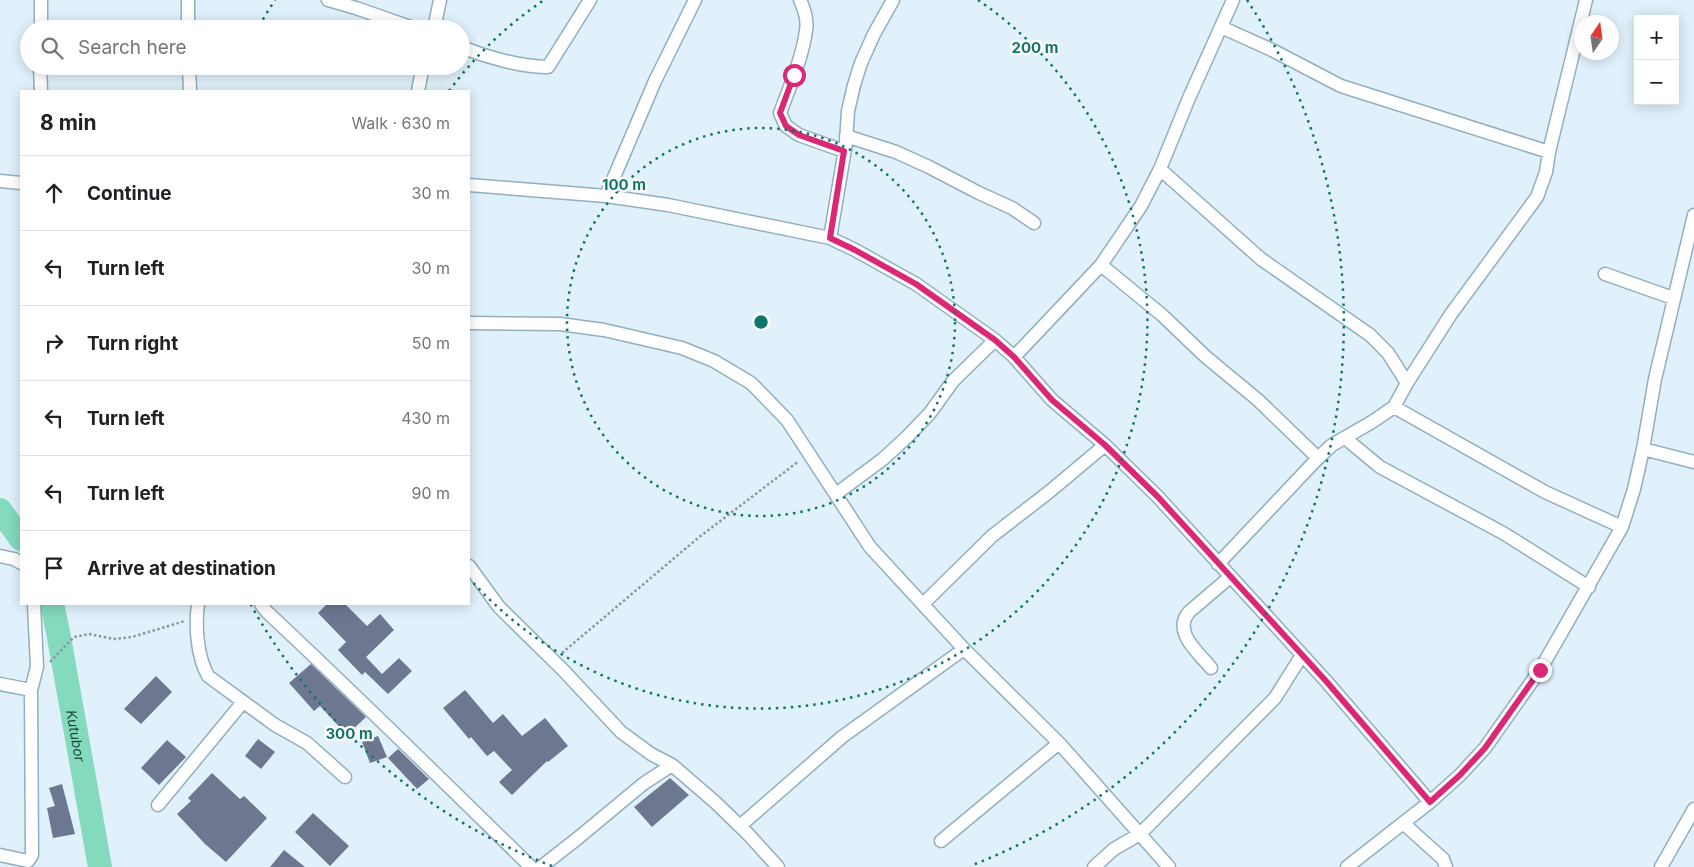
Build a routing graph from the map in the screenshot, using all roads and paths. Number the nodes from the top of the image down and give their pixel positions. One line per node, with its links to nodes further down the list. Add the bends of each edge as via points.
1 (41, 0): 11 (street)
2 (188, 0): 12 (street)
3 (328, 0): 13 (street)
4 (440, 0): 14 (street)
5 (590, 0): 16 (street, via 548,67 533,67)
6 (695, 0): 30 (street, via 655,81)
7 (800, 0): 24 (street, via 807,29 780,113 786,126 799,135)
8 (893, 0): 23 (street, via 861,63 848,111)
9 (1586, 0): 25 (street)
10 (1230, 1): 15 (street)
11 (40, 20)
12 (188, 20)
13 (390, 20)
14 (436, 20)
15 (1221, 27): 25 (street, via 1341,86); 26 (street)
16 (470, 51)
17 (40, 75): 20 (street)
18 (189, 75): 21 (street)
19 (421, 75): 22 (street)
20 (41, 90)
21 (190, 90)
22 (418, 90)
23 (846, 136): 24 (street); 32 (street, via 896,152 929,167 1012,208)
24 (844, 151): 33 (street)
25 (1549, 152): 40 (street, via 1538,196 1451,314)
26 (1160, 169): 34 (street, via 1141,206); 40 (street, via 1261,259 1370,335 1388,353)
27 (0, 182): 28 (street)
28 (20, 183)
29 (470, 185): 30 (street)
30 (606, 196): 33 (street, via 668,205)
31 (1694, 215): 36 (street)
32 (1034, 223)
33 (830, 238): 38 (street, via 916,284)
34 (1101, 265): 39 (street); 46 (street, via 1258,400)
35 (1605, 274): 36 (street)
36 (1673, 298): 44 (street, via 1654,379)
37 (470, 323): 45 (street, via 560,324 604,330 682,348 714,361 751,383 787,420)
38 (995, 340): 39 (street); 48 (street, via 953,381 907,437)
39 (1014, 357): 43 (street, via 1052,400)
40 (1407, 383): 41 (street)
41 (1394, 407): 42 (street); 49 (street, via 1544,492)
42 (1345, 438): 46 (street); 55 (street, via 1380,467 1503,533)
43 (1105, 445): 52 (street, via 1158,497); 56 (street, via 992,536)
44 (1643, 449): 47 (street); 49 (street)
45 (809, 453): 48 (street); 63 (path, via 698,538)
46 (1318, 458): 52 (street)
47 (1694, 462)
48 (836, 494): 56 (street, via 870,547)
49 (1622, 527): 55 (street)
50 (0, 556): 51 (street)
51 (20, 562)
52 (1218, 564): 54 (street)
53 (470, 569): 63 (street, via 499,607)
54 (1230, 577): 62 (street); 65 (street, via 1189,612 1183,623 1185,636)
55 (1589, 587): 72 (street, via 1540,670 1485,748)
56 (923, 604): 61 (street)
57 (34, 605): 67 (street, via 37,667)
58 (198, 605): 60 (street)
59 (263, 605): 80 (street)
60 (196, 618): 64 (path, via 132,637 112,639 89,634 74,637); 68 (street, via 201,664 208,676)
61 (964, 648): 69 (street); 76 (street, via 842,737)
62 (1302, 655): 72 (street); 77 (street, via 1274,698)
63 (554, 660): 70 (street, via 621,732)
64 (50, 662)
65 (1211, 668)
66 (0, 684): 67 (street)
67 (31, 690): 79 (street, via 32,855 28,861)
68 (243, 702): 71 (street, via 308,743); 73 (street)
69 (1059, 743): 77 (street); 78 (street)
70 (672, 765): 76 (street); 81 (street, via 643,784)
71 (345, 777)
72 (1430, 802): 75 (street)
73 (158, 805)
74 (1694, 809): 87 (street)
75 (1403, 823): 85 (street); 86 (street, via 1443,859)
76 (740, 826): 82 (street)
77 (1140, 834): 83 (street, via 1114,849); 84 (street)
78 (941, 841)
79 (0, 855)
80 (531, 867)
81 (541, 867)
82 (778, 867)
83 (1094, 867)
84 (1169, 867)
85 (1347, 867)
86 (1446, 867)
87 (1661, 867)

